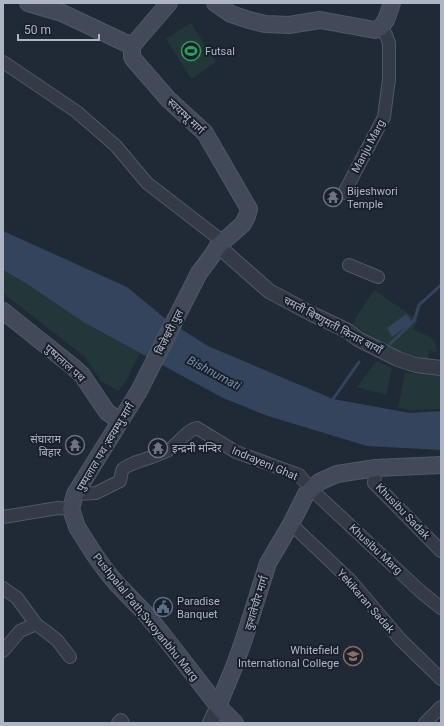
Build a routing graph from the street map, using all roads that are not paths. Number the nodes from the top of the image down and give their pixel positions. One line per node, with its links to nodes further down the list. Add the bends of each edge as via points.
1 (28, 3): 7 (main road, via 62,13)
2 (169, 3): 5 (main road)
3 (215, 3): 6 (main road, via 231,14 265,24 289,25 320,20 375,30)
4 (392, 3): 6 (main road)
5 (157, 9): 7 (main road)
6 (381, 27): 9 (street, Manju Marg, via 386,35 389,51 389,78 384,117)
7 (132, 46): 10 (main road, स्वयम्भू मार्ग, via 132,57 135,61 168,99 205,132 249,209 243,224)
8 (3, 62): 10 (street, via 77,112 116,146 147,183)
9 (344, 193)
10 (220, 244): 12 (main road, स्वयम्भू मार्ग); 15 (street, चमती बिष्णुमती किनार बायाँ, via 269,291 398,359 416,365)
11 (349, 265): 13 (street)
12 (200, 273): 16 (main road, बिजेश्वरी पुल)
13 (378, 277)
14 (3, 311): 17 (main road, पुष्पलाल पथ, via 82,375 107,412)
15 (441, 368)
16 (139, 391): 17 (main road, पुष्पलाल पथ ;स्वयम्भु मार्ग)
17 (120, 421): 21 (main road, पुष्पलाल पथ ;स्वयम्भु मार्ग)
18 (441, 465): 19 (main road)
19 (376, 468): 20 (main road, via 337,474 319,482); 24 (street, Khusibu Sadak, via 374,483)
20 (311, 489): 21 (street, Indrayeni Ghat, via 299,475 236,452 196,428 163,454 123,469 120,481); 23 (main road, कुशलेचौर मार्ग); 26 (street, Khusibu Marg)
21 (73, 502): 22 (street, via 58,508); 31 (main road, Pushpalal Path;Swoyanbhu Marg, via 77,526 86,543 117,584 160,630)
22 (3, 517)
23 (291, 524): 30 (street, Yekikaran Sadak, via 350,580 400,639); 31 (main road, कुशलेचौर मार्ग, via 268,563 234,668)
24 (441, 551)
25 (3, 588): 27 (street, via 17,598)
26 (441, 608)
27 (36, 624): 28 (street, via 20,631); 29 (street, via 57,640)
28 (3, 651)
29 (70, 657)
30 (441, 679)
31 (218, 706): 35 (street, कुशलेचौर मार्ग); 36 (main road, Pushpalal Path;Swoyanbhu Marg)
32 (441, 707): 37 (street)
33 (118, 723): 34 (street, via 121,720)
34 (123, 723)
35 (210, 723)
36 (235, 723)
37 (425, 723)

